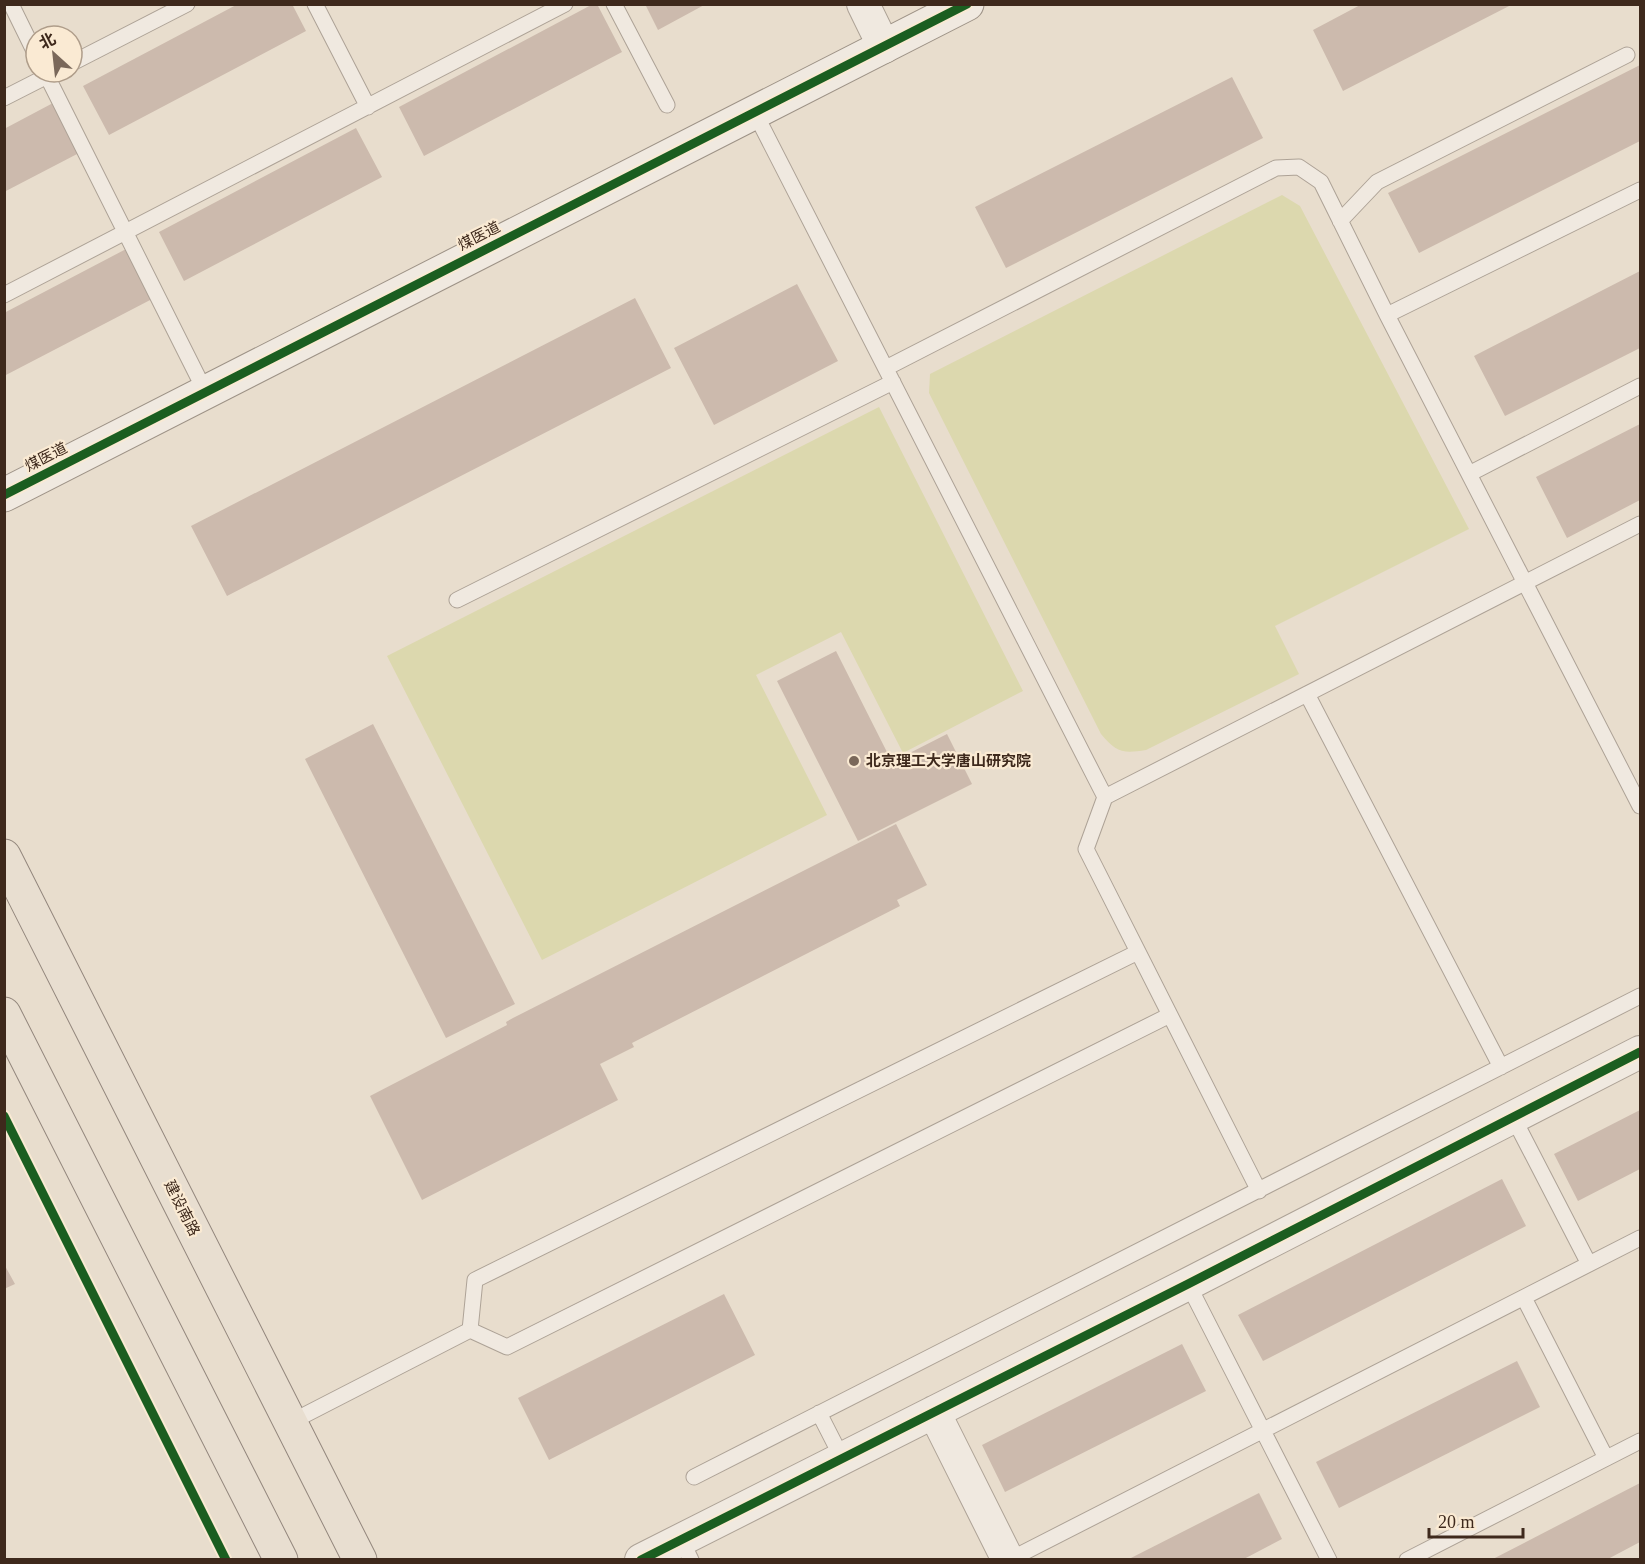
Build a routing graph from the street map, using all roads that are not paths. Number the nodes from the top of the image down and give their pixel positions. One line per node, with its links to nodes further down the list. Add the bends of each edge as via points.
1 (11, 4): 8 (lane)
2 (187, 4): 11 (lane)
3 (315, 4): 16 (lane)
4 (565, 4): 16 (lane)
5 (614, 4): 15 (lane)
6 (862, 4): 9 (street)
7 (967, 4): 9 (street, 煤医道)
8 (24, 31)
9 (884, 46): 17 (street, 煤医道)
10 (1627, 55): 19 (lane, via 1377,182)
11 (84, 57)
12 (29, 84): 14 (lane)
13 (54, 84): 20 (lane)
14 (4, 98)
15 (667, 105)
16 (368, 107): 20 (lane)
17 (755, 112): 23 (lane); 25 (street, 煤医道)
18 (1641, 190): 22 (lane)
19 (1340, 221): 22 (lane); 23 (lane, via 1321,182 1299,167 1276,168)
20 (126, 233): 21 (lane); 25 (lane)
21 (4, 295)
22 (1387, 315): 26 (lane)
23 (889, 375): 30 (lane); 32 (lane)
24 (1641, 386): 26 (lane)
25 (206, 393): 27 (street, 煤医道)
26 (1469, 474): 29 (lane)
27 (4, 495)
28 (1641, 524): 29 (lane)
29 (1526, 583): 31 (lane); 33 (lane)
30 (457, 600)
31 (1307, 694): 32 (lane); 40 (lane)
32 (1105, 797): 35 (lane, via 1086,849)
33 (1641, 806)
34 (4, 856): 50 (main road, 建设南路)
35 (1138, 952): 38 (lane); 47 (lane, via 475,1280)
36 (1641, 996): 40 (lane)
37 (4, 1014): 57 (main road)
38 (1170, 1016): 42 (lane); 47 (lane, via 507,1347)
39 (1641, 1052): 41 (street)
40 (1502, 1067): 42 (lane)
41 (1513, 1117): 44 (lane); 45 (street)
42 (1258, 1191): 49 (lane)
43 (1641, 1238): 44 (lane)
44 (1589, 1264): 46 (lane)
45 (1188, 1284): 48 (street); 51 (lane)
46 (1524, 1298): 51 (lane); 54 (lane)
47 (470, 1330): 50 (lane)
48 (934, 1412): 53 (street); 60 (street)
49 (819, 1413): 53 (lane); 55 (lane)
50 (291, 1422): 58 (main road, 建设南路)
51 (1263, 1430): 60 (lane); 61 (lane)
52 (1641, 1441): 54 (lane)
53 (842, 1458): 56 (street)
54 (1606, 1458): 62 (lane)
55 (694, 1477)
56 (686, 1550): 59 (street)
57 (281, 1560)
58 (360, 1560)
59 (641, 1560)
60 (1009, 1560)
61 (1329, 1560)
62 (1407, 1560)

